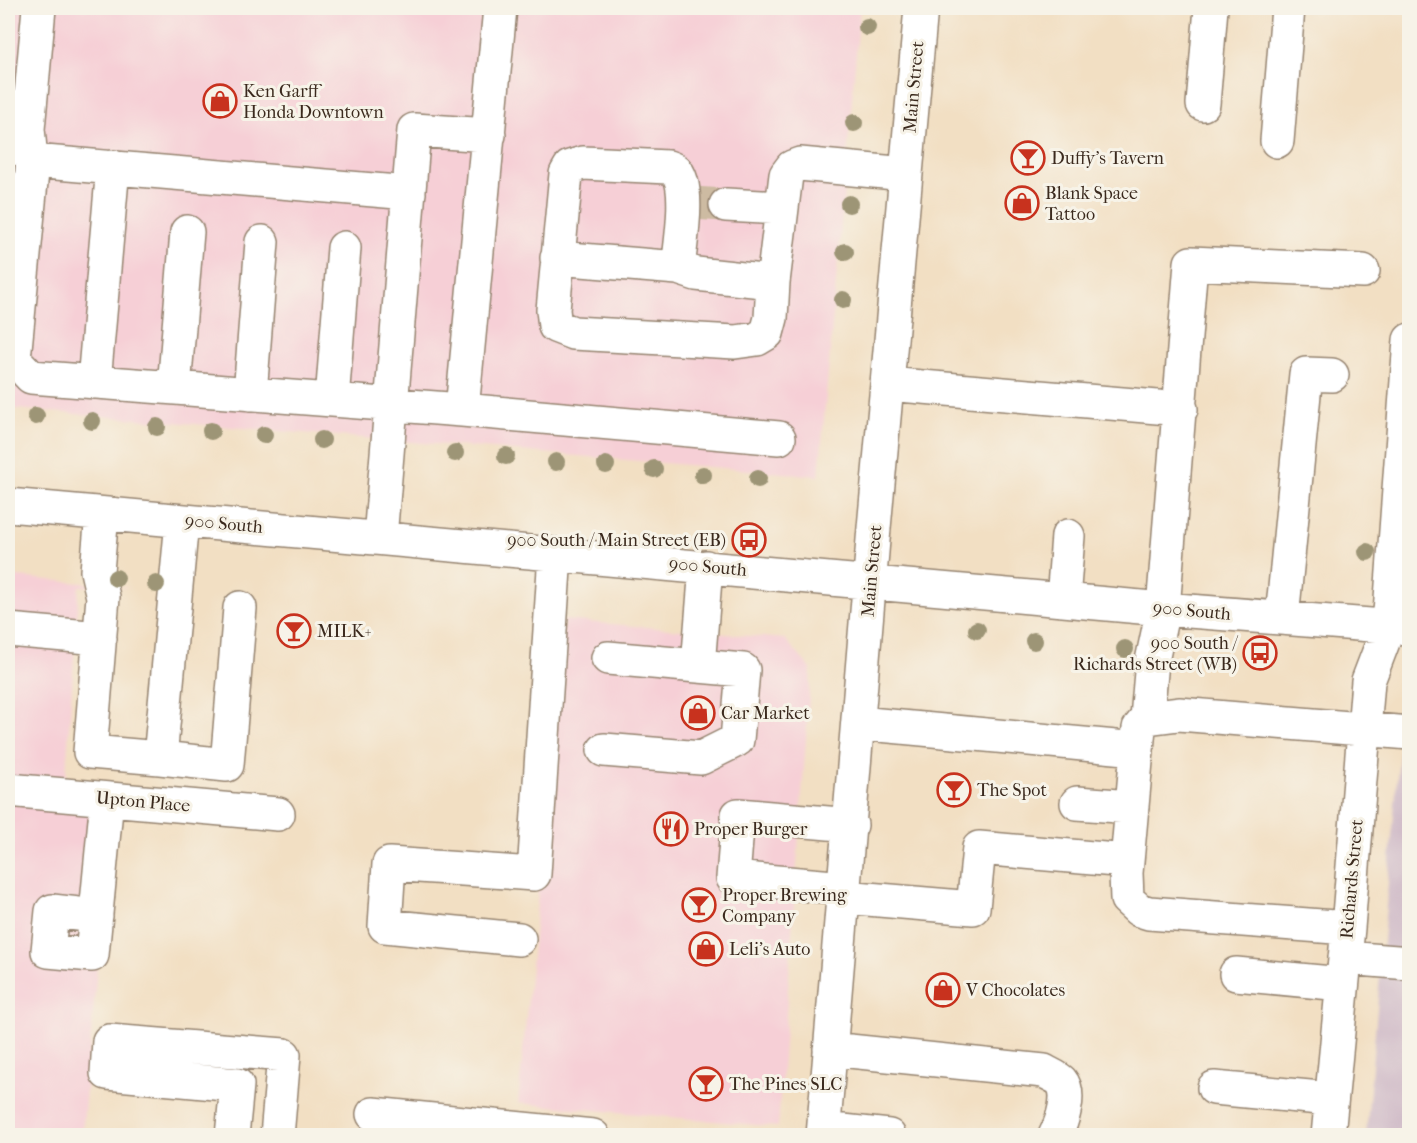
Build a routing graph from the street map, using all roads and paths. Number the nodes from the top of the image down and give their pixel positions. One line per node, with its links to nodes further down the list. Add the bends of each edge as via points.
1 (39, 8): 9 (street)
2 (500, 8): 7 (street)
3 (921, 8): 11 (street, Main Street)
4 (1211, 8): 6 (street)
5 (1288, 8): 8 (street)
6 (1203, 104)
7 (489, 135): 12 (street, via 414,130); 31 (street)
8 (1277, 141)
9 (24, 152): 10 (street); 24 (street, via 14,359 31,377)
10 (113, 167): 12 (street); 24 (street)
11 (906, 174): 14 (street, via 800,164 786,175); 25 (street, Main Street)
12 (409, 193): 29 (street)
13 (726, 205): 14 (street)
14 (781, 208): 21 (street)
15 (187, 232): 26 (street)
16 (262, 242): 27 (street)
17 (344, 248): 28 (street)
18 (557, 258): 19 (street); 19 (street, via 570,167 583,163 668,167 676,171 688,203); 21 (street, via 555,326 573,333 735,342 757,339 767,333)
19 (678, 268): 21 (street)
20 (1363, 271): 30 (street, via 1191,263)
21 (773, 282)
22 (1410, 340): 45 (street, Richards Street)
23 (1332, 375): 44 (street, via 1306,374)
24 (94, 382): 26 (street)
25 (887, 384): 30 (street); 40 (street, Main Street)
26 (174, 388): 27 (street)
27 (250, 394): 28 (street)
28 (332, 400): 29 (street)
29 (390, 405): 31 (street); 37 (street)
30 (1180, 409): 43 (street)
31 (462, 410): 32 (street)
32 (779, 438)
33 (8, 505): 34 (street, 900 South)
34 (102, 514): 35 (street, 900 South); 47 (street, via 97,571 103,597)
35 (182, 521): 37 (street, 900 South); 55 (street)
36 (1068, 536): 41 (street)
37 (380, 538): 38 (street, 900 South)
38 (555, 554): 39 (street, 900 South); 65 (street, via 534,874 389,864 385,926)
39 (705, 567): 40 (street, 900 South); 49 (street)
40 (870, 581): 41 (street, 900 South); 50 (street, Main Street)
41 (1063, 600): 43 (street, 900 South)
42 (240, 608): 55 (street, via 227,765)
43 (1163, 609): 44 (street, 900 South); 53 (street)
44 (1282, 618): 45 (street, 900 South)
45 (1399, 627): 51 (street, Richards Street, via 1368,681)
46 (8, 630): 47 (street)
47 (100, 638): 55 (street, via 90,752)
48 (608, 658): 49 (street)
49 (698, 666): 54 (street, via 743,670 737,740 701,758)
50 (858, 723): 53 (street); 61 (street, Main Street)
51 (1365, 729): 52 (street); 53 (street, via 1179,714); 66 (street, Richards Street)
52 (1410, 733)
53 (1142, 734): 59 (street)
54 (604, 750)
55 (160, 758)
56 (8, 790): 57 (street, Upton Place)
57 (107, 799): 60 (street, Upton Place); 64 (street)
58 (1077, 803): 59 (street)
59 (1132, 807): 62 (street)
60 (278, 814)
61 (851, 825): 63 (street, Main Street); 63 (street, via 738,815 737,825 733,878)
62 (1127, 861): 63 (street, via 979,848 973,908); 66 (street, via 1127,899 1139,910)
63 (845, 893): 69 (street, Main Street)
64 (96, 916)
65 (519, 939)
66 (1345, 956): 67 (street); 68 (street); 71 (street, Richards Street)
67 (1410, 963)
68 (1236, 974)
69 (830, 1049): 73 (street, Main Street); 78 (street, via 1044,1071 1060,1080 1065,1092 1061,1124)
70 (1214, 1088): 71 (street)
71 (1331, 1099): 79 (street, Richards Street)
72 (373, 1114): 76 (street)
73 (824, 1132): 77 (street)
74 (232, 1136): 75 (street, via 237,1085 107,1073 109,1041 284,1055)
75 (277, 1136)
76 (593, 1136)
77 (889, 1136)
78 (1055, 1136)
79 (1328, 1136)

